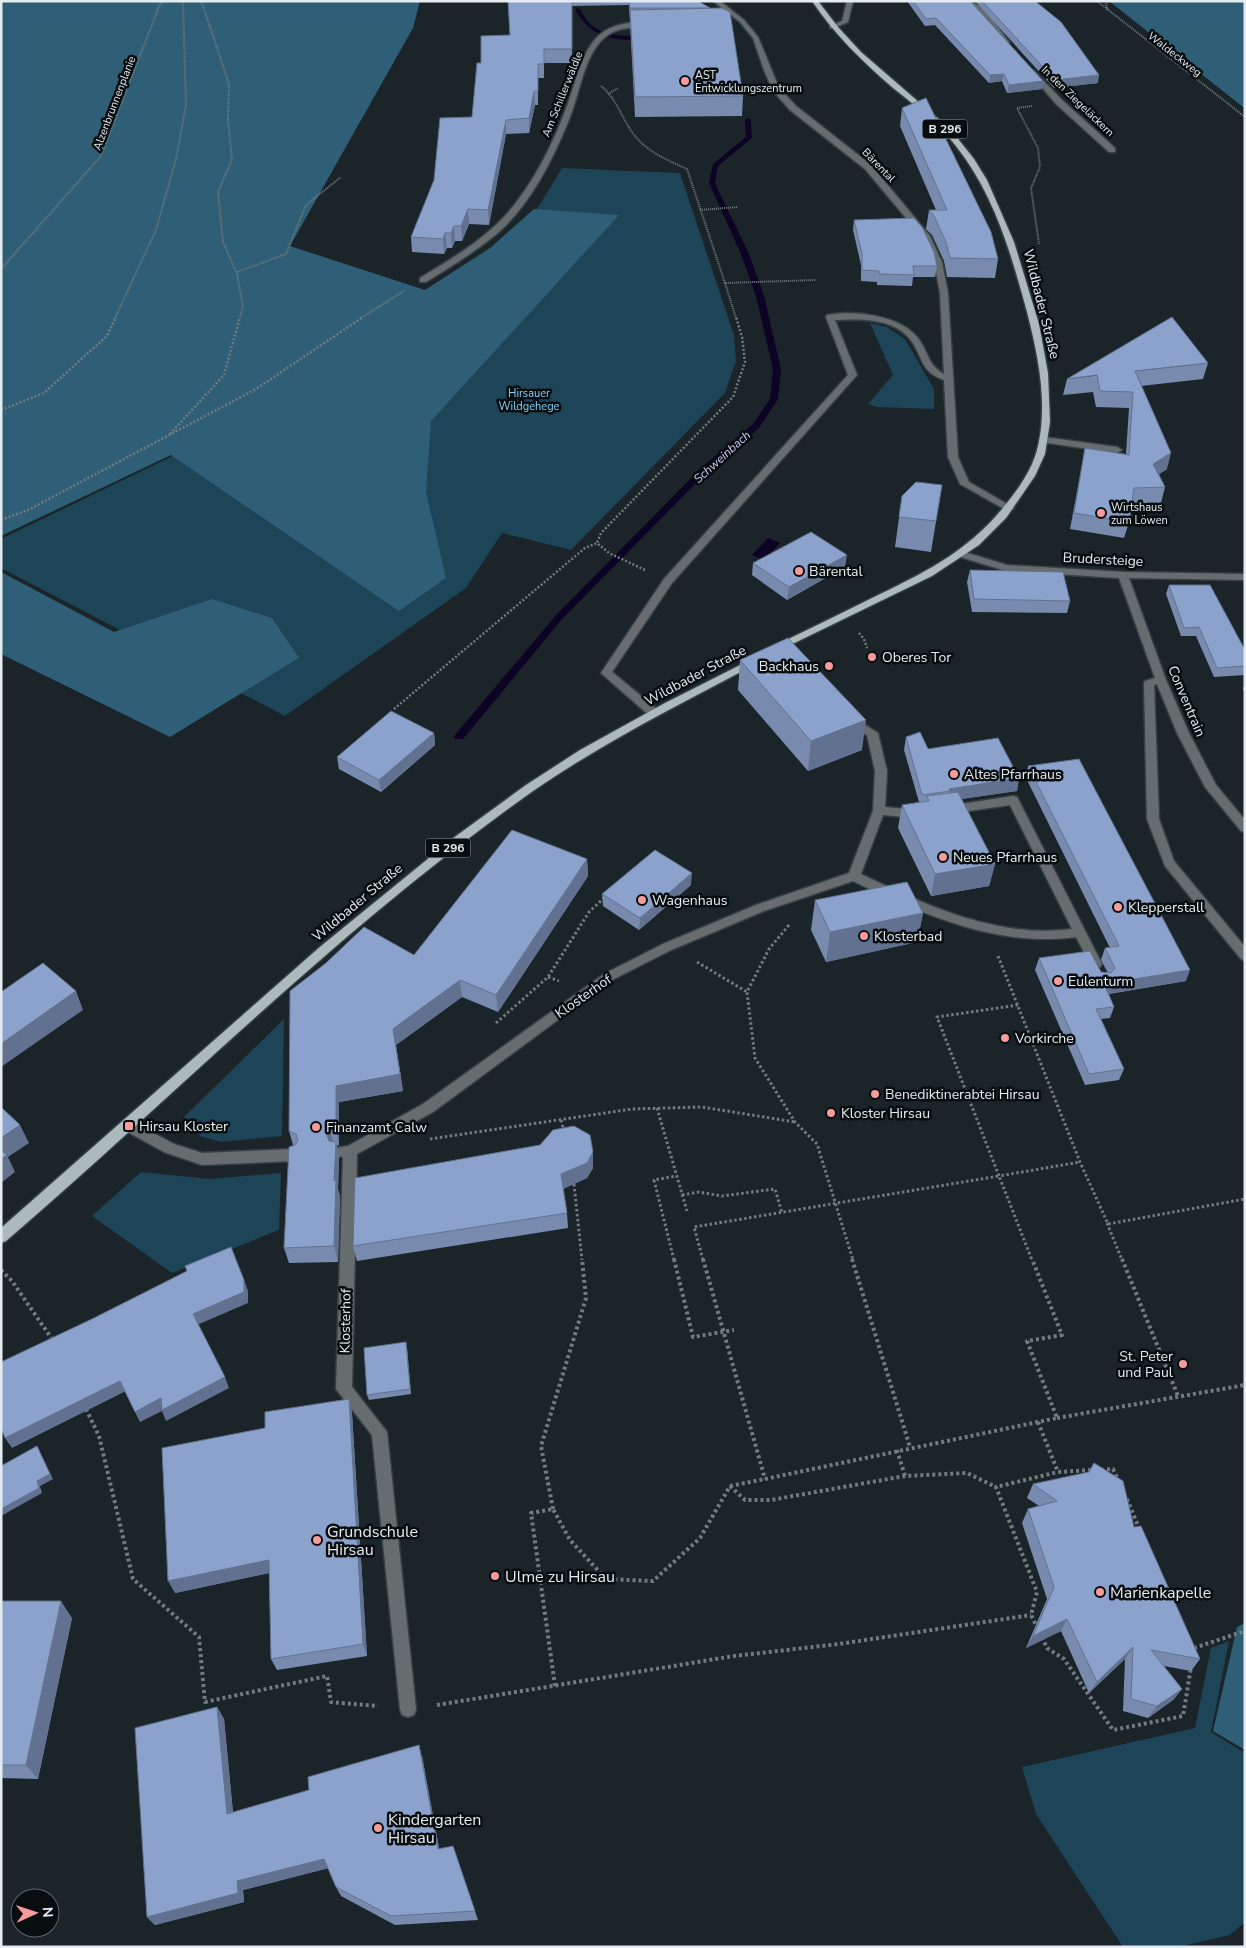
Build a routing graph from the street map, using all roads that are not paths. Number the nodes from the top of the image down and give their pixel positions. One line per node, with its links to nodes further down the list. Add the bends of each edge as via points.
1 (716, 1): 5 (street, Bärental)
2 (815, 1): 8 (main road, Wildbader Straße / B 296)
3 (850, 1): 8 (street, via 845,22)
4 (968, 1): 9 (street)
5 (742, 21): 7 (street); 13 (street, Bärental, via 756,38 776,90 793,108 868,167 926,236 938,262 944,293)
6 (656, 24): 12 (street, Am Schillerwäldle, via 624,26 600,38 583,68 552,150 521,202 486,240)
7 (728, 24)
8 (832, 27): 14 (main road, Wildbader Straße / B 296, via 950,134 981,173 999,208 1040,346 1046,396)
9 (1012, 48)
10 (1023, 62): 11 (street, In den Ziegeläckern, via 1059,102)
11 (1112, 150)
12 (423, 280)
13 (950, 380): 16 (street, Bärental, via 953,457 965,484); 21 (street, via 936,376 912,336 904,330 864,316 830,318 853,375 668,581 606,673)
14 (1044, 440): 15 (street); 16 (main road, Wildbader Straße / B 296, via 1031,478)
15 (1116, 450)
16 (1009, 508): 17 (main road, Wildbader Straße / B 296, via 986,534)
17 (961, 554): 18 (street, Brudersteige, via 1006,568); 21 (main road, Wildbader Straße / B 296, via 920,580)
18 (1124, 575): 19 (street, Brudersteige); 20 (street, Conventrain)
19 (1245, 577)
20 (1161, 680): 24 (street, Conventrain, via 1183,733 1211,787); 27 (street, via 1149,682 1153,818 1169,863)
21 (654, 713): 29 (main road, Wildbader Straße / B 296, via 530,787 412,874 348,927)
22 (843, 713): 23 (street, via 856,726 872,733 881,771)
23 (879, 810): 25 (street); 26 (street, via 916,814 1013,800)
24 (1245, 828)
25 (854, 876): 26 (street, via 912,904 988,929 1052,936); 32 (street, Klosterhof, via 760,908 667,947 608,977 428,1108 345,1151 344,1390 379,1432)
26 (1080, 932): 28 (street)
27 (1245, 956)
28 (1100, 972)
29 (129, 1126): 30 (street, via 169,1148 202,1158); 31 (main road, Wildbader Straße / B 296)
30 (293, 1155)
31 (1, 1238)
32 (408, 1709)

